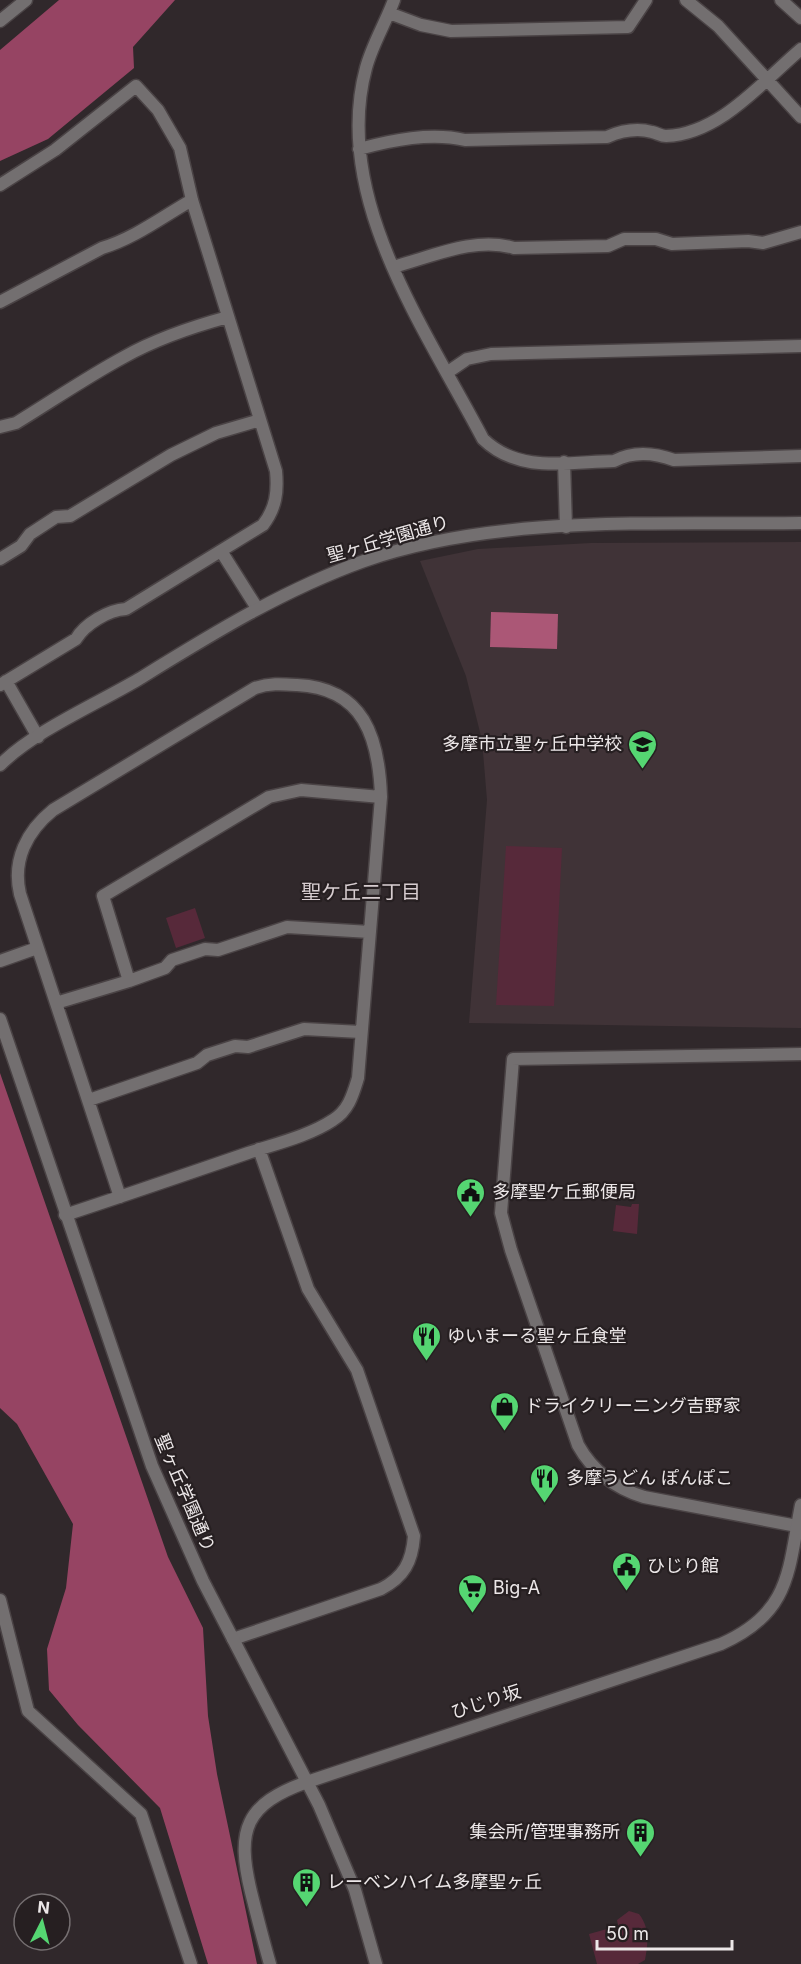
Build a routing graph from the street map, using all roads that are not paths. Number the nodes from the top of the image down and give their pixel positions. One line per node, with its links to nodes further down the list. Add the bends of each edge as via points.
1 (26, 0): 8 (street)
2 (394, 0): 6 (street)
3 (646, 0): 6 (street, via 628,27 451,31)
4 (686, 0): 10 (street)
5 (782, 0): 7 (street)
6 (389, 13): 12 (street, via 366,67 359,111)
7 (801, 18)
8 (0, 21)
9 (801, 49): 10 (street)
10 (768, 77): 11 (street); 12 (street, via 728,113 703,126 664,136 651,131 622,131 607,137 465,140 451,136 420,137)
11 (801, 117)
12 (359, 149): 16 (street, via 365,183)
13 (0, 185): 14 (street, via 54,150 136,86 158,110 175,138)
14 (192, 200): 17 (street, via 116,244); 18 (street)
15 (801, 232): 16 (street, via 763,243 672,244 656,239 624,239 608,246 460,247)
16 (393, 267): 20 (street)
17 (0, 302)
18 (228, 317): 21 (street); 22 (street, via 182,330 126,356 16,423)
19 (801, 346): 20 (street, via 491,354 467,359)
20 (448, 372): 24 (street, via 483,439 494,450 518,461)
21 (260, 420): 27 (street, via 276,471 278,490 274,506 263,525); 28 (street, via 216,433 171,455 70,516 56,518)
22 (0, 427)
23 (801, 456): 24 (street, via 674,460 659,454 626,454 614,461)
24 (564, 462): 26 (street)
25 (801, 523): 26 (street, 聖ヶ丘学園通り)
26 (566, 527): 29 (street, 聖ヶ丘学園通り, via 484,533 408,548 326,576)
27 (221, 551): 29 (street); 30 (street, via 126,609 115,610 82,629 76,639)
28 (0, 559)
29 (258, 608): 31 (street, 聖ヶ丘学園通り)
30 (3, 683): 31 (street)
31 (38, 737): 32 (street, 聖ヶ丘学園通り)
32 (0, 765)
33 (381, 797): 34 (street); 35 (street, via 379,767 367,725 349,701 308,685 266,684 255,688 53,810 36,826 21,854 17,880); 37 (street, via 301,790 269,797 103,896)
34 (370, 932): 37 (street, via 287,927 218,950 205,949 172,960 165,968); 40 (street)
35 (37, 948): 36 (street); 38 (street)
36 (0, 961)
37 (129, 981): 38 (street)
38 (56, 1003): 42 (street)
39 (0, 1019): 45 (street, 聖ヶ丘学園通り)
40 (361, 1032): 42 (street, via 288,1032 248,1047 235,1046 207,1055 197,1063); 43 (street, via 358,1078 352,1100 343,1112 321,1126)
41 (801, 1054): 47 (street, via 513,1059 501,1213 578,1445 596,1470 619,1487 644,1497)
42 (89, 1100): 44 (street)
43 (260, 1149): 44 (street); 49 (street, via 308,1288 357,1370 414,1536 410,1562 395,1582)
44 (120, 1197): 45 (street)
45 (65, 1215): 49 (street, 聖ヶ丘学園通り, via 152,1466)
46 (801, 1505): 47 (street, ひじり坂)
47 (797, 1526): 50 (street, ひじり坂, via 780,1596 742,1635)
48 (0, 1600): 51 (street, via 28,1711 141,1814)
49 (233, 1640): 50 (street, 聖ヶ丘学園通り)
50 (307, 1782): 52 (street, ひじり坂, via 262,1806 244,1836 246,1871); 53 (street, 聖ヶ丘学園通り, via 355,1890)
51 (191, 1964)
52 (270, 1964)
53 (376, 1964)

